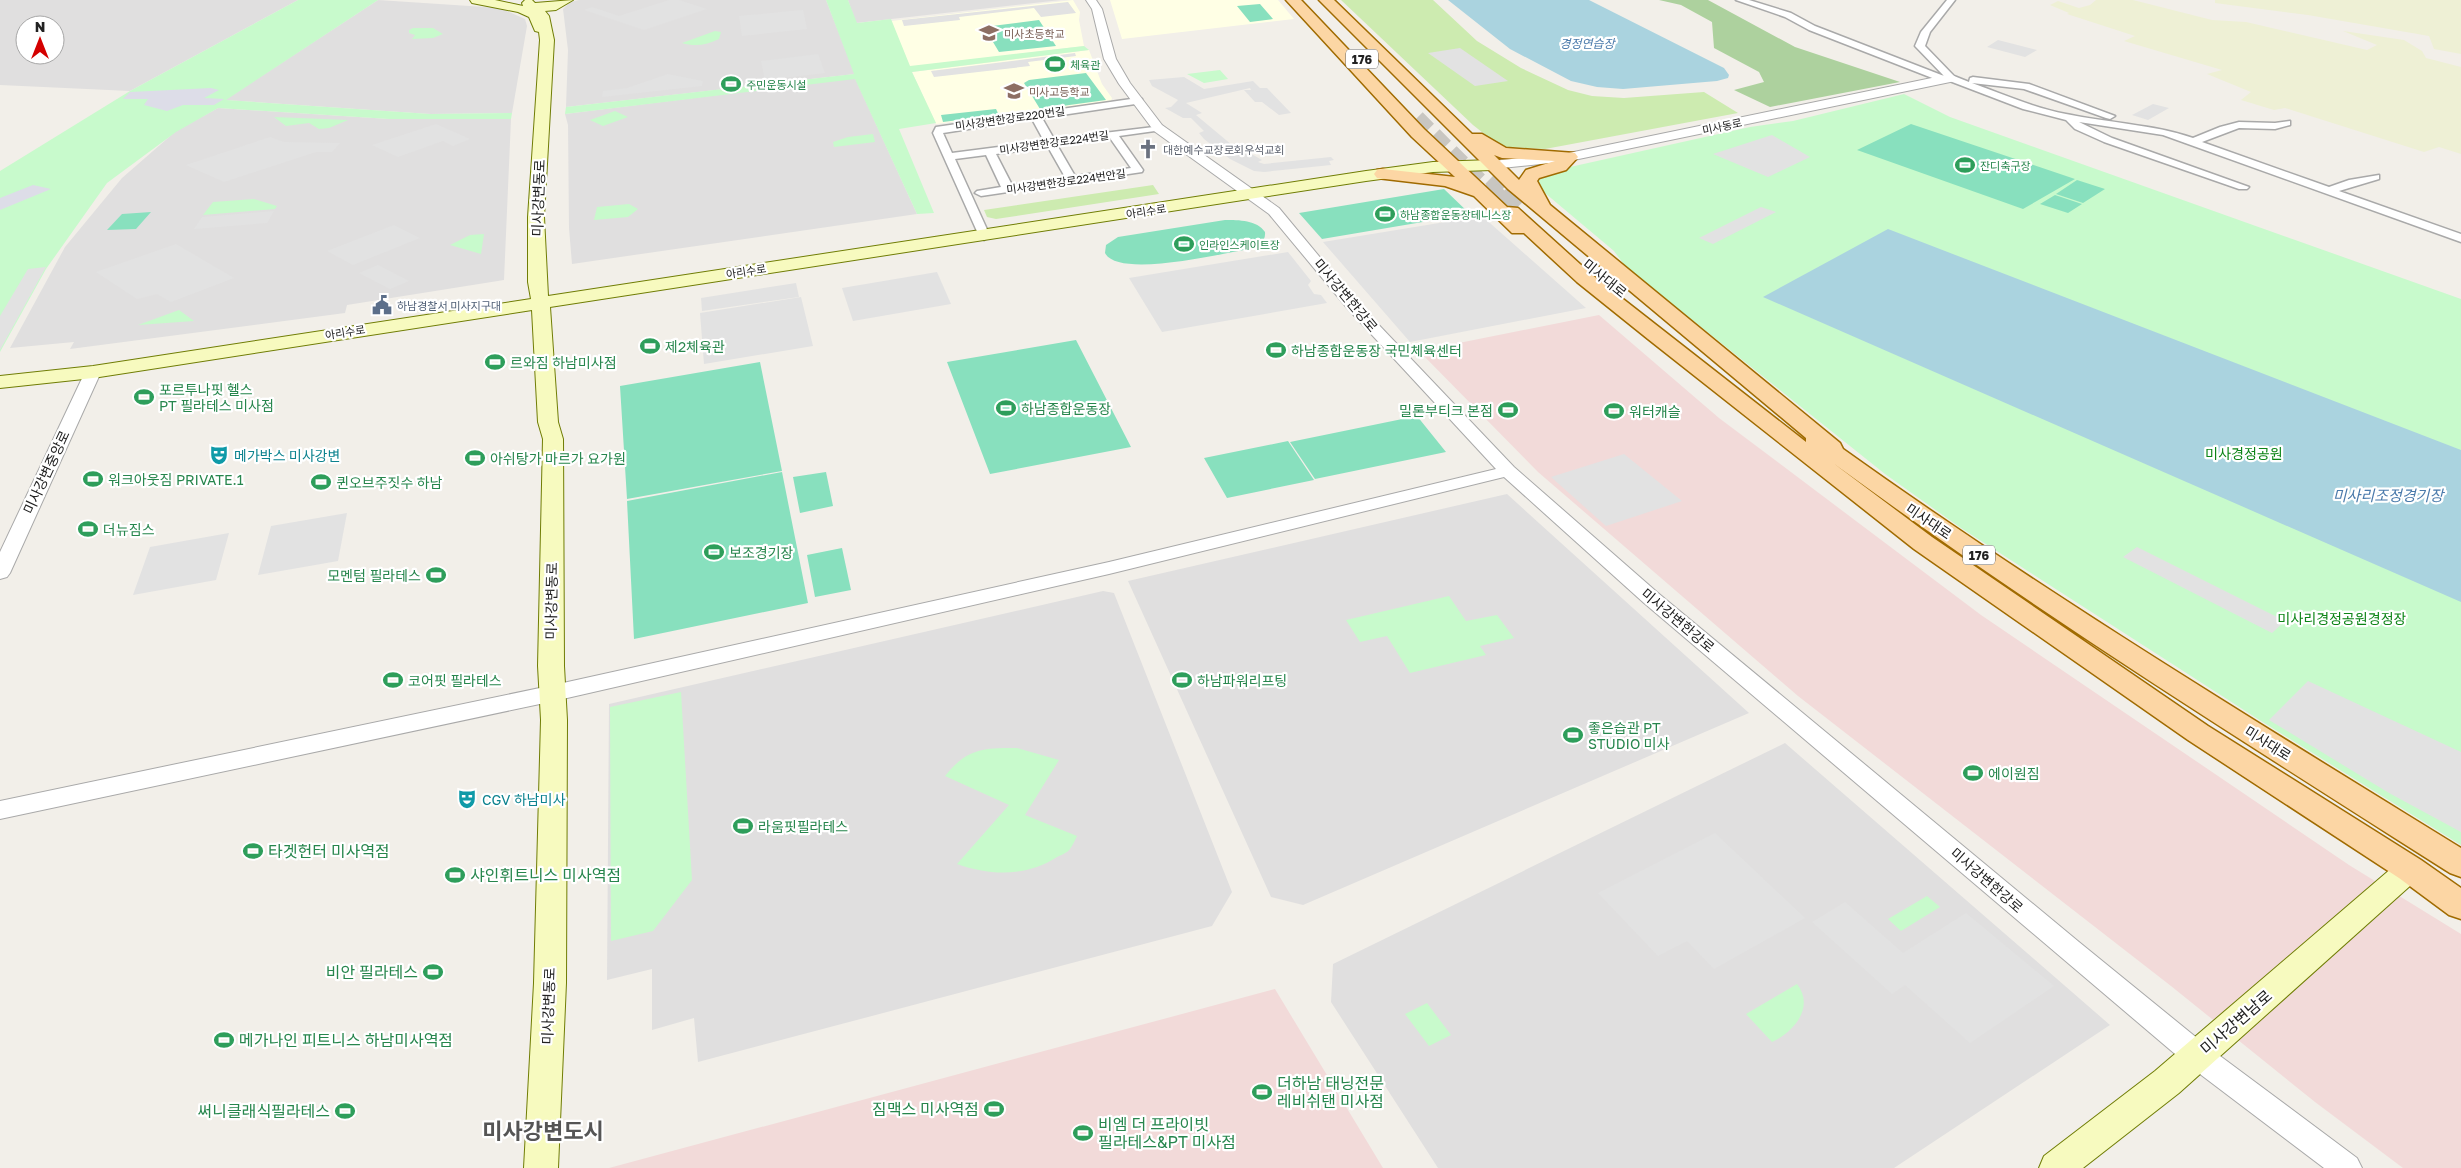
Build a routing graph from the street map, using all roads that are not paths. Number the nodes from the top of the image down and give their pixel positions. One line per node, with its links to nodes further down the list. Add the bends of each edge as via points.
1 (476, 0): 12 (main road, via 529,12)
2 (498, 0): 11 (main road)
3 (1091, 0): 14 (street, 미사강변한강로, via 1097,9 1110,59)
4 (1294, 0): 17 (main road)
5 (1306, 0): 17 (main road, 176)
6 (1318, 0): 17 (main road, 176)
7 (1326, 0): 21 (main road)
8 (1740, 0): 13 (street, via 1788,15 1812,28)
9 (1951, 0): 13 (street, via 1926,32 1920,46)
10 (562, 2): 11 (main road); 12 (main road)
11 (532, 4): 12 (main road, via 543,16)
12 (545, 36): 42 (main road, 미사강변동로, via 536,217)
13 (1947, 78): 16 (street); 19 (street, via 2026,86); 27 (street, 미사동로)
14 (1138, 101): 15 (street, 미사강변한강로220번길); 20 (street, 미사강변한강로)
15 (1035, 115): 23 (street); 26 (street, 미사강변한강로220번길, via 940,128 938,133)
16 (2065, 117): 19 (street); 33 (street, via 2108,140)
17 (1420, 124): 21 (main road, via 1445,138 1456,138); 29 (main road); 30 (main road, via 1420,156)
18 (2286, 124): 24 (street, via 2224,127)
19 (2140, 127): 24 (street)
20 (1158, 128): 22 (street, 미사강변한강로224번길); 38 (street, 미사강변한강로)
21 (1459, 131): 27 (main road, via 1502,153); 28 (main road)
22 (1113, 134): 23 (street, 미사강변한강로224번길); 32 (street, 미사강변한강로224번안길, via 1138,170)
23 (1051, 142): 25 (street, 미사강변한강로224번길); 32 (street)
24 (2194, 142): 35 (street)
25 (989, 151): 26 (street, 미사강변한강로224번길); 34 (street)
26 (950, 156): 40 (street, 미사강변한강로220번길)
27 (1569, 157): 28 (street, 미사동로); 39 (main road, via 1560,166 1532,174)
28 (1492, 165): 29 (main road, 아리수로); 39 (main road)
29 (1452, 166): 30 (main road, 아리수로); 37 (main road)
30 (1383, 174): 37 (main road, via 1448,181); 38 (main road, 아리수로)
31 (2375, 177): 35 (street)
32 (1072, 180): 34 (street, 미사강변한강로224번안길)
33 (2243, 188)
34 (1008, 189): 36 (street, 미사강변한강로224번안길)
35 (2329, 191): 41 (street)
36 (981, 193)
37 (1479, 193): 39 (main road)
38 (1254, 194): 40 (main road, 아리수로); 45 (street, 미사강변한강로, via 1274,210 1352,304)
39 (1519, 211): 46 (main road, 미사대로 / 176, via 1727,374)
40 (984, 236): 42 (main road, 아리수로)
41 (2461, 238)
42 (539, 302): 43 (main road, 아리수로); 48 (main road, 미사강변동로, via 543,320 548,422 554,438 550,666)
43 (93, 372): 44 (main road, 아리수로); 47 (street, 미사강변중앙로)
44 (0, 382)
45 (1508, 471): 48 (street, via 1099,570); 54 (street, 미사강변한강로, via 1658,604)
46 (1851, 477): 50 (main road, 미사대로 / 176, via 1932,524 2191,695); 51 (main road, 미사대로 / 176, via 1923,543 2198,733)
47 (0, 572)
48 (554, 693): 49 (street); 55 (main road, 미사강변동로, via 550,983)
49 (0, 810)
50 (2461, 864)
51 (2410, 869): 52 (main road, 미사대로 / 176); 53 (main road, 미사대로); 54 (main road, 미사강변남로)
52 (2461, 896)
53 (2461, 906)
54 (2198, 1056): 56 (main road, 미사강변남로); 57 (street, 미사강변한강로)
55 (541, 1168)
56 (2056, 1168)
57 (2347, 1168)

